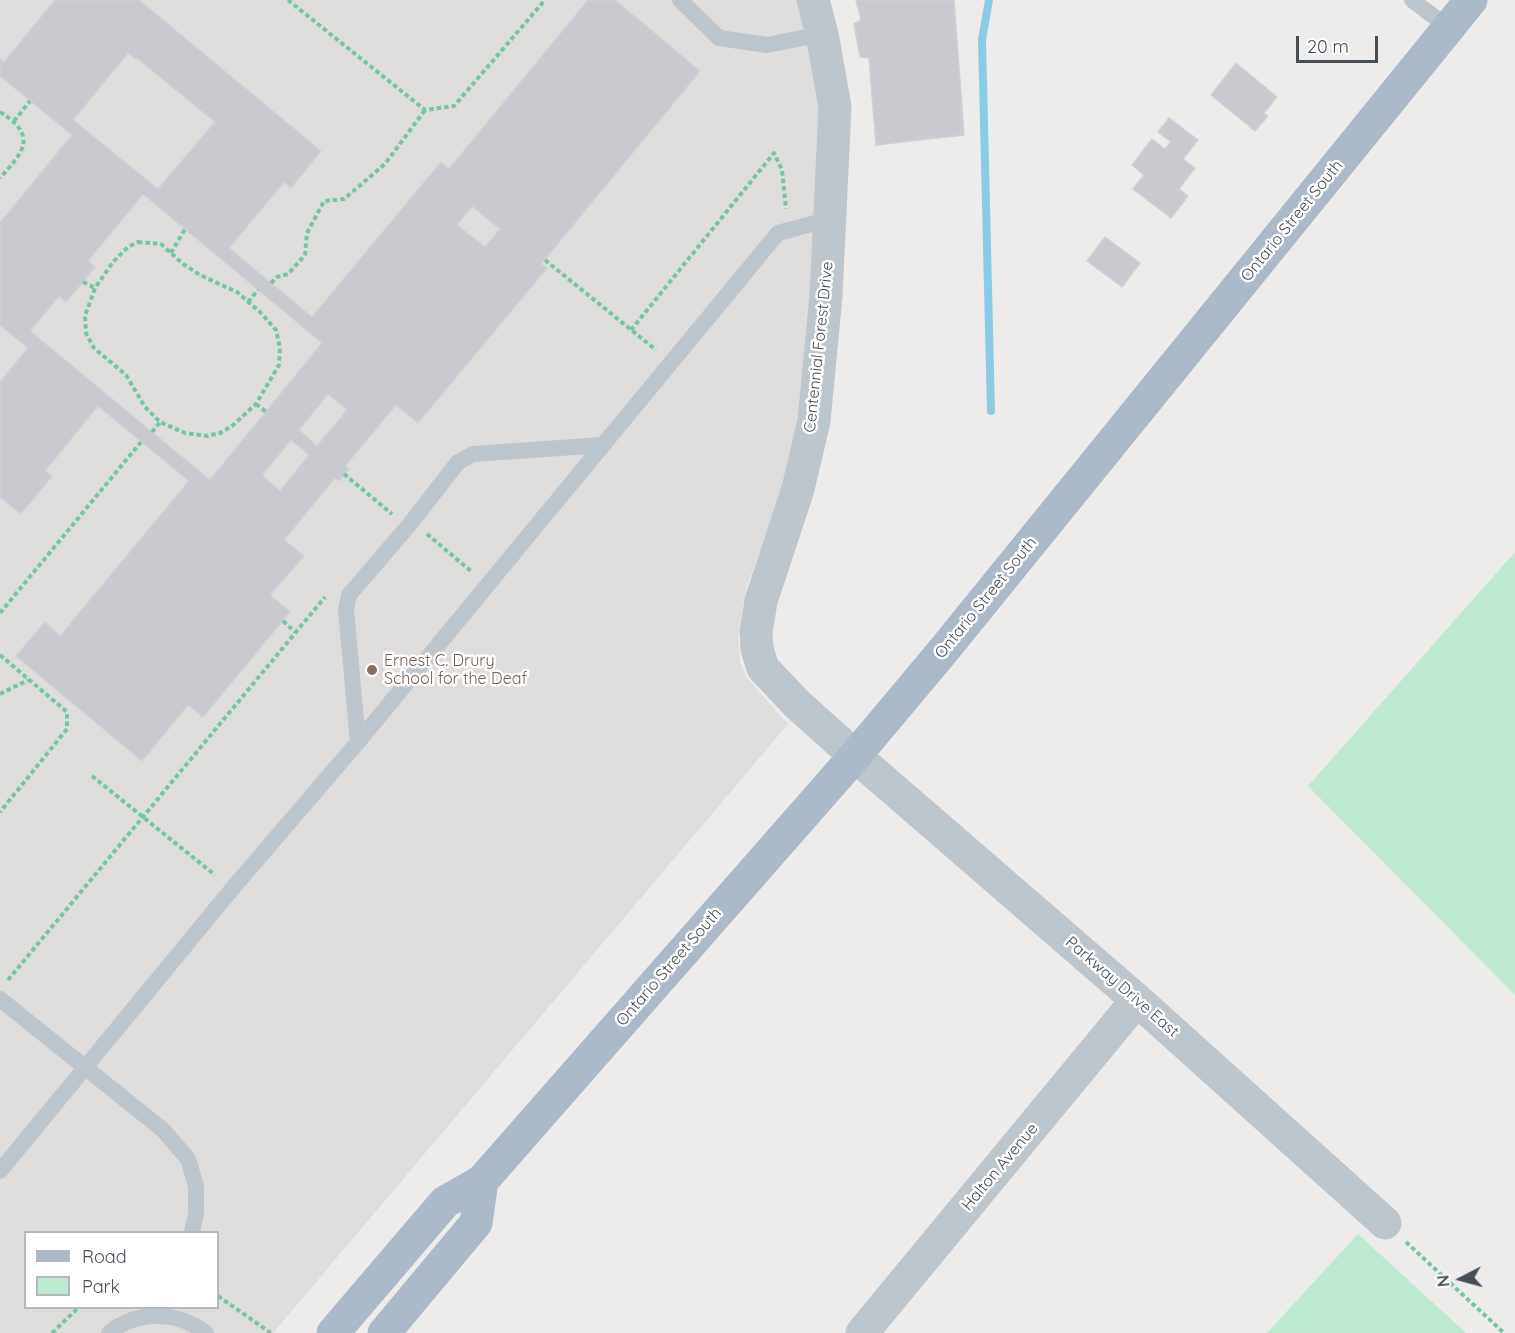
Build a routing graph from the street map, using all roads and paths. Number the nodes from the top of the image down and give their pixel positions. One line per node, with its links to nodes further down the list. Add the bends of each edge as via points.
1 (288, 0): 10 (path)
2 (545, 0): 10 (path, via 454,106)
3 (680, 0): 8 (lane, via 719,38 767,45)
4 (813, 0): 8 (street, Centennial Forest Drive)
5 (1412, 0): 7 (lane)
6 (1472, 0): 7 (main road, Ontario Street South)
7 (1449, 28): 40 (main road, Ontario Street South)
8 (822, 34): 14 (street, Centennial Forest Drive, via 835,107)
9 (30, 101): 12 (path)
10 (425, 110): 20 (path, via 385,164 344,199 324,201 307,233 304,255 288,274)
11 (0, 112): 12 (path)
12 (14, 121): 13 (path, via 23,136 24,148)
13 (0, 178)
14 (830, 219): 16 (lane); 40 (street, Centennial Forest Drive, via 814,421 798,489 761,602 756,633 764,668)
15 (184, 229): 17 (path)
16 (791, 229): 24 (path, via 782,170 774,153); 25 (lane, via 777,233)
17 (171, 253): 21 (path, via 161,244 138,242 113,262); 23 (path)
18 (545, 260): 24 (path)
19 (83, 282): 21 (path)
20 (271, 283)
21 (95, 288): 28 (path, via 85,316 86,333 94,348 126,375 145,407)
22 (258, 290): 23 (path)
23 (248, 302): 26 (path, via 276,330 280,348 279,365)
24 (631, 330): 25 (path)
25 (672, 363): 31 (lane)
26 (256, 404): 27 (path); 28 (path, via 232,426 207,436 185,433)
27 (266, 412)
28 (160, 422): 29 (path)
29 (152, 432)
30 (141, 442): 33 (path)
31 (603, 445): 32 (lane, via 473,454 458,462); 39 (lane)
32 (349, 595): 35 (path, via 327,594); 39 (lane, via 346,610)
33 (0, 613)
34 (283, 621): 35 (path)
35 (296, 632): 43 (path)
36 (0, 655): 37 (path)
37 (28, 680): 38 (path); 42 (path, via 67,712 67,729)
38 (0, 694)
39 (358, 742): 44 (lane)
40 (855, 756): 47 (street, Parkway Drive East); 50 (main road, Ontario Street South)
41 (92, 776): 43 (path)
42 (0, 812)
43 (143, 816): 44 (path); 45 (path)
44 (232, 889): 48 (lane)
45 (8, 981)
46 (0, 999): 48 (lane)
47 (1137, 1000): 51 (street, Parkway Drive East); 62 (street, Halton Avenue)
48 (87, 1067): 49 (lane); 52 (lane, via 163,1130 188,1159 196,1186)
49 (0, 1172)
50 (482, 1181): 60 (main road, Ontario Street South, via 445,1202); 61 (main road, via 476,1223)
51 (1385, 1223): 63 (path)
52 (192, 1231)
53 (219, 1297): 59 (path)
54 (77, 1309): 56 (path)
55 (179, 1312): 57 (lane, via 146,1316 117,1326); 58 (lane)
56 (52, 1333)
57 (109, 1333)
58 (206, 1333)
59 (271, 1333)
60 (333, 1333)
61 (384, 1333)
62 (862, 1333)
63 (1504, 1333)

